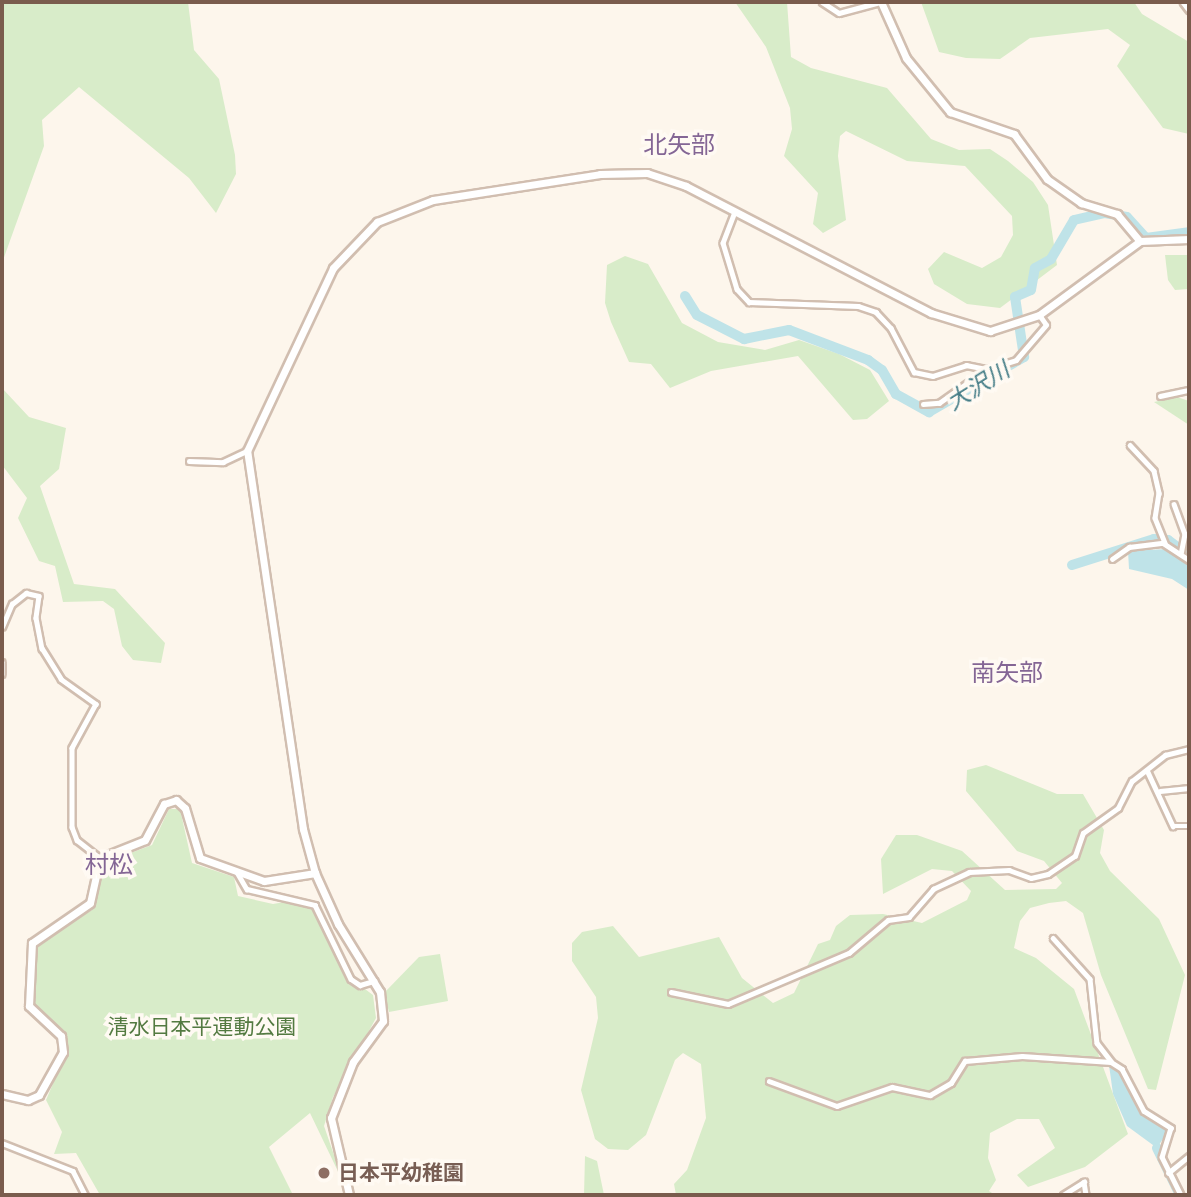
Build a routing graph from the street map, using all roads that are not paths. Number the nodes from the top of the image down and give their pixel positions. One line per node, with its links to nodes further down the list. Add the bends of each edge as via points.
1 (822, 2): 2 (street, via 839,13)
2 (881, 2): 7 (street, via 906,58 945,107 1014,134 1047,179 1081,203 1117,215)
3 (1183, 2): 4 (street)
4 (1189, 10)
5 (735, 212): 8 (street, via 964,327 1002,329); 9 (street, via 723,243 737,289 749,302 859,306 876,312 891,328 914,372 933,376 966,365); 14 (street, via 664,178 626,171 433,200 394,212 353,242 333,268)
6 (1189, 239): 7 (street)
7 (1140, 241): 8 (street)
8 (1040, 315): 9 (street, via 1046,325 1016,360)
9 (987, 369): 12 (street, via 939,402)
10 (1189, 390): 11 (street)
11 (1160, 396)
12 (923, 404)
13 (1130, 445): 17 (street, via 1154,471 1159,493 1155,518)
14 (247, 451): 15 (street, via 223,462); 32 (street, via 301,815)
15 (189, 461)
16 (1174, 504): 18 (street)
17 (1165, 543): 19 (street); 20 (street, via 1129,547)
18 (1187, 547): 19 (street)
19 (1181, 554): 21 (street)
20 (1112, 559)
21 (1189, 560)
22 (2, 626): 30 (street, via 12,604 26,593 39,596 42,648 61,679 96,704 72,748 72,827 77,840)
23 (2, 662): 24 (street)
24 (2, 674)
25 (1189, 749): 26 (street, via 1165,755)
26 (1147, 770): 28 (street); 35 (street, via 1128,785 1118,808 1083,833 1075,856 1048,874 1031,878 1009,870 969,872 933,889 909,917 888,920 849,953 728,1004)
27 (1189, 788): 28 (street)
28 (1160, 791): 29 (street, via 1173,827)
29 (1189, 826)
30 (100, 858): 31 (street, via 145,840 164,804 176,800 185,808 196,855); 38 (street, via 90,903 37,935 29,951 29,1006 61,1036 61,1059 34,1098)
31 (237, 872): 32 (street, via 279,882); 34 (street, via 247,889 315,905 351,979 360,985)
32 (315, 873): 34 (street, via 338,924)
33 (1053, 938): 36 (street, via 1090,979 1097,1043)
34 (374, 981): 43 (street, via 383,1001 383,1021 353,1062 331,1118)
35 (671, 992)
36 (1111, 1062): 37 (street, via 1022,1056 965,1061 951,1083 930,1095 892,1087 844,1106); 41 (street, via 1122,1069 1144,1111 1171,1128 1162,1150)
37 (769, 1081)
38 (2, 1094)
39 (2, 1143): 42 (street, via 73,1171)
40 (1189, 1156): 41 (street)
41 (1168, 1173): 46 (street)
42 (85, 1195)
43 (349, 1195)
44 (1063, 1195): 45 (street, via 1084,1182)
45 (1086, 1195)
46 (1181, 1195)

